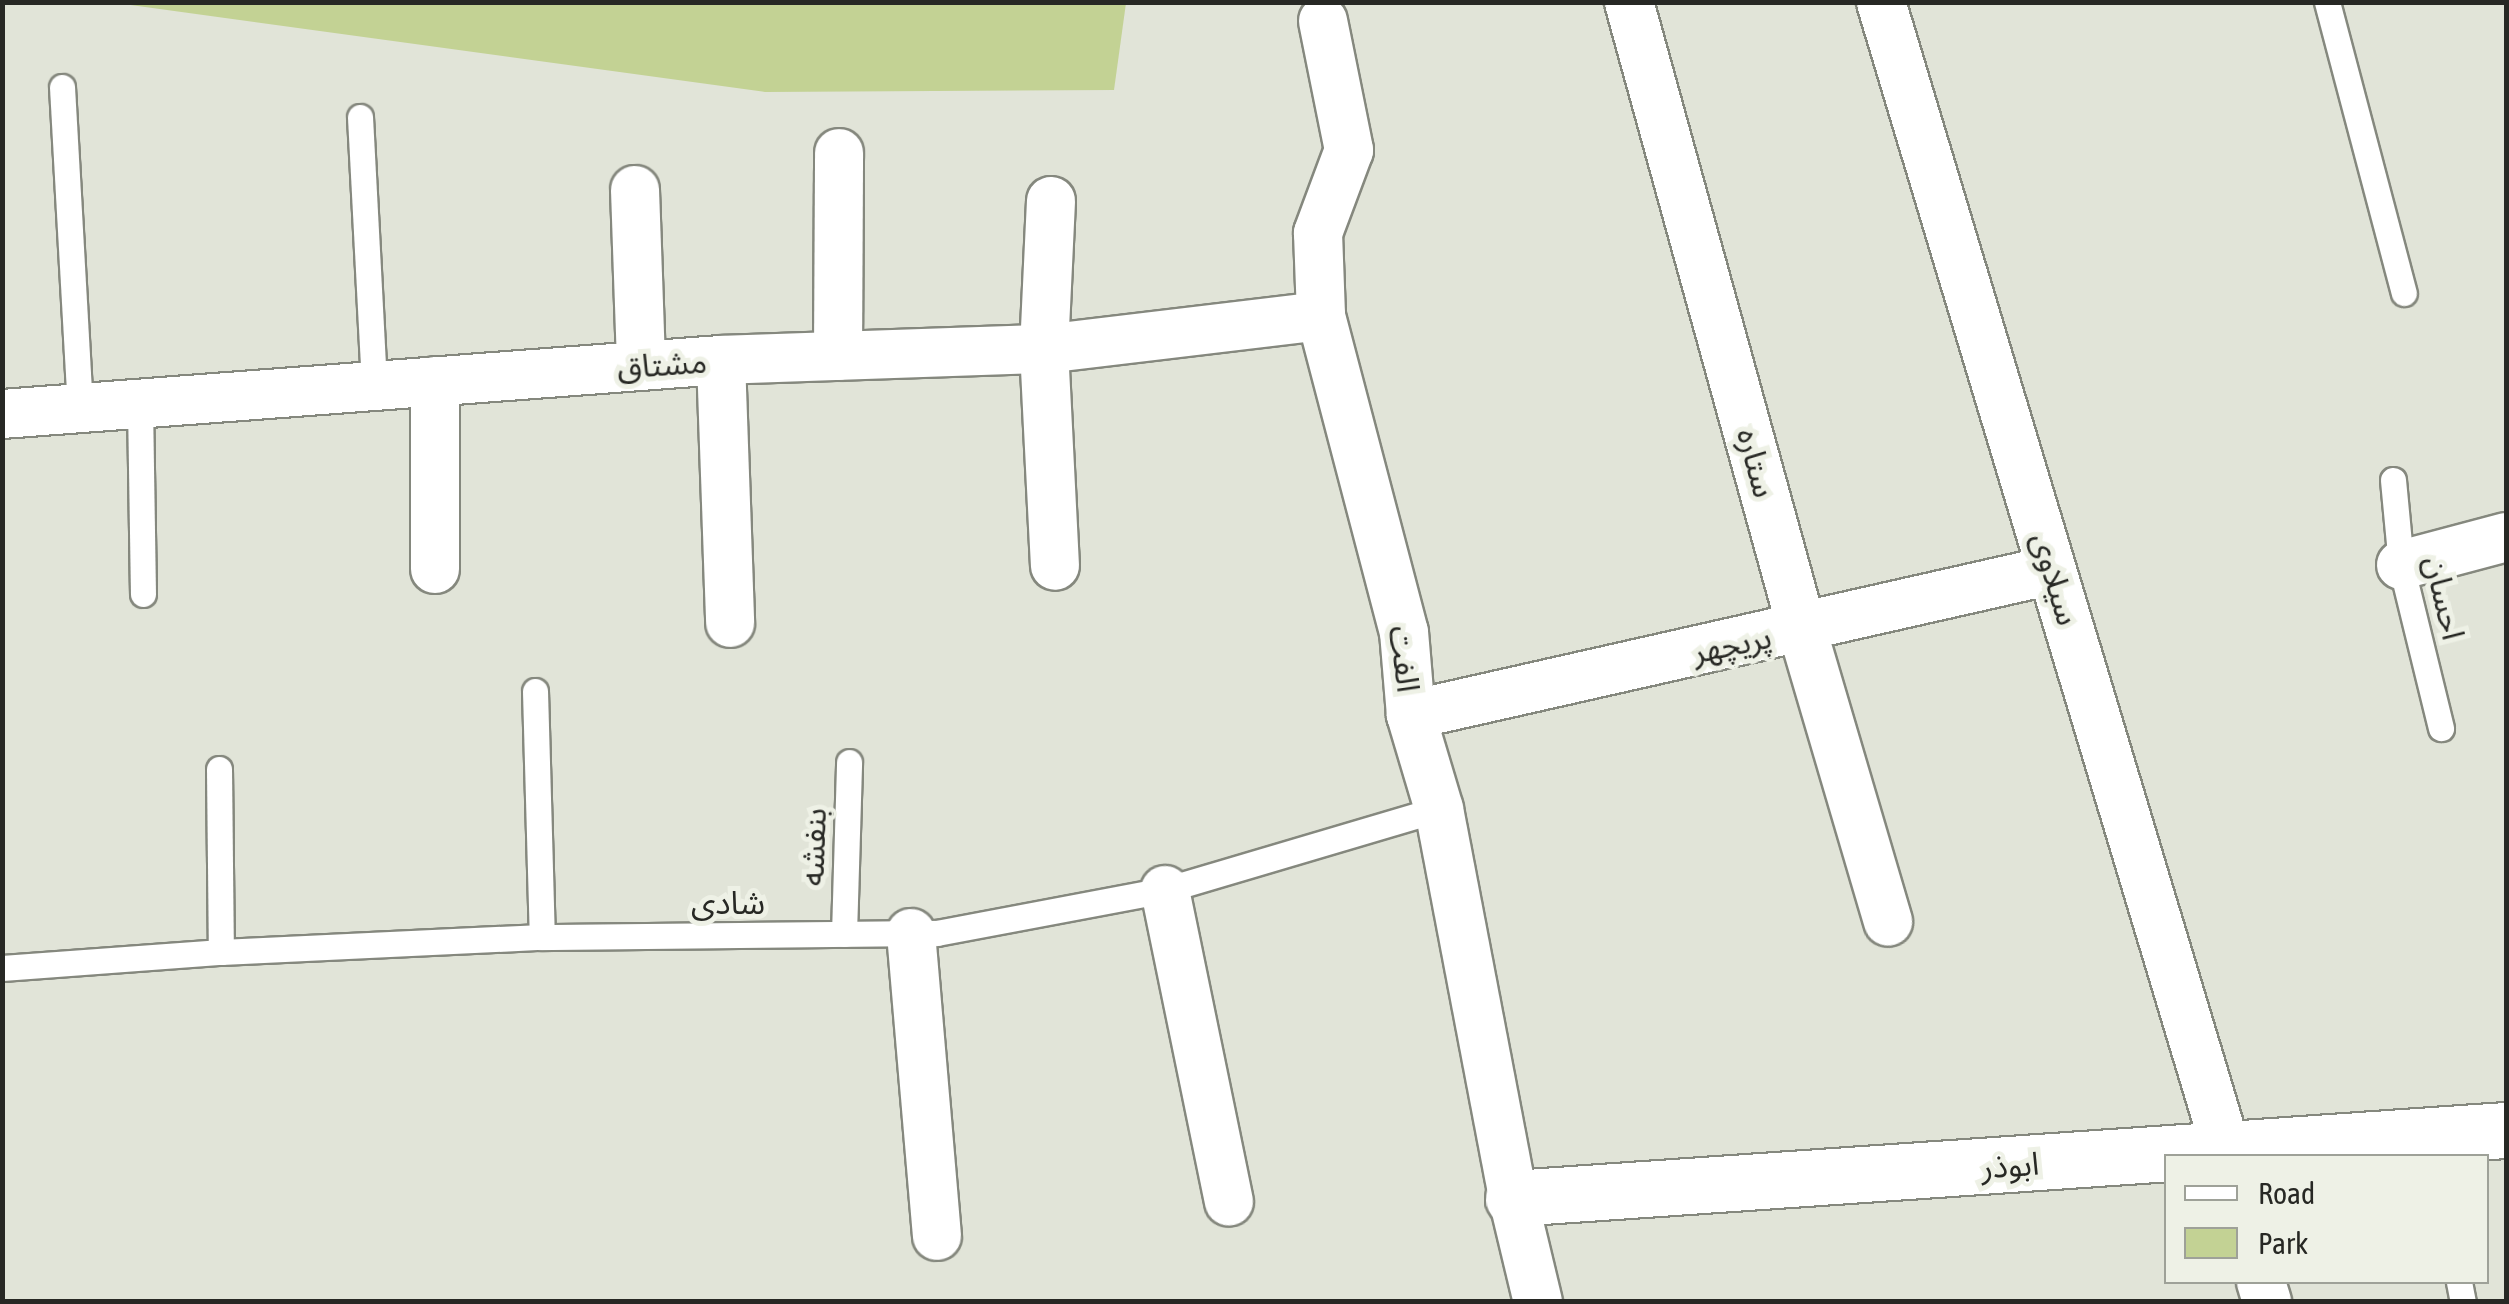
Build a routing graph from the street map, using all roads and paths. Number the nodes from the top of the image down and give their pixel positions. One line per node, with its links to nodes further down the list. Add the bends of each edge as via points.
1 (1629, 2): 29 (street, ستاره)
2 (1881, 2): 26 (street, سیلاوی)
3 (2327, 2): 10 (lane)
4 (1323, 21): 11 (street, الفت, via 1349,150 1318,233)
5 (62, 87): 19 (lane)
6 (360, 117): 17 (lane)
7 (840, 153): 13 (street)
8 (635, 190): 15 (street)
9 (1052, 201): 12 (street)
10 (2404, 293)
11 (1321, 316): 12 (street, مشتاق); 31 (street, الفت, via 1404,632)
12 (1044, 349): 13 (street, مشتاق); 24 (street)
13 (838, 356): 14 (street, مشتاق)
14 (720, 360): 15 (street, مشتاق); 28 (street)
15 (641, 366): 16 (street, مشتاق)
16 (436, 382): 17 (street, مشتاق); 25 (street)
17 (374, 386): 18 (street, مشتاق)
18 (140, 404): 19 (street, مشتاق); 27 (lane)
19 (80, 408): 20 (street, مشتاق)
20 (2, 414)
21 (2393, 480): 23 (lane, احسان)
22 (2506, 537): 23 (street)
23 (2401, 565): 32 (lane, احسان)
24 (1055, 566)
25 (435, 569)
26 (2052, 570): 29 (street, پریچهر); 45 (street, سیلاوی)
27 (143, 594)
28 (730, 623)
29 (1802, 629): 31 (street, پریچهر); 37 (street, ستاره)
30 (535, 691): 40 (lane)
31 (1412, 715): 35 (street, الفت)
32 (2441, 728)
33 (849, 762): 39 (lane, بنفشه)
34 (219, 769): 41 (lane)
35 (1439, 809): 36 (lane, شادی); 47 (street, الفت)
36 (1165, 890): 38 (lane, شادی); 48 (street)
37 (1888, 922)
38 (911, 933): 39 (lane, شادی); 49 (street)
39 (844, 934): 40 (lane, شادی)
40 (542, 937): 41 (lane, شادی)
41 (221, 952): 42 (lane, شادی)
42 (2, 968)
43 (2506, 1130): 44 (street, ابوذر)
44 (2434, 1146): 45 (street, ابوذر)
45 (2228, 1154)
46 (2164, 1158): 47 (street, ابوذر)
47 (1512, 1198): 50 (street, الفت)
48 (1229, 1201)
49 (937, 1236)
50 (1538, 1302)

